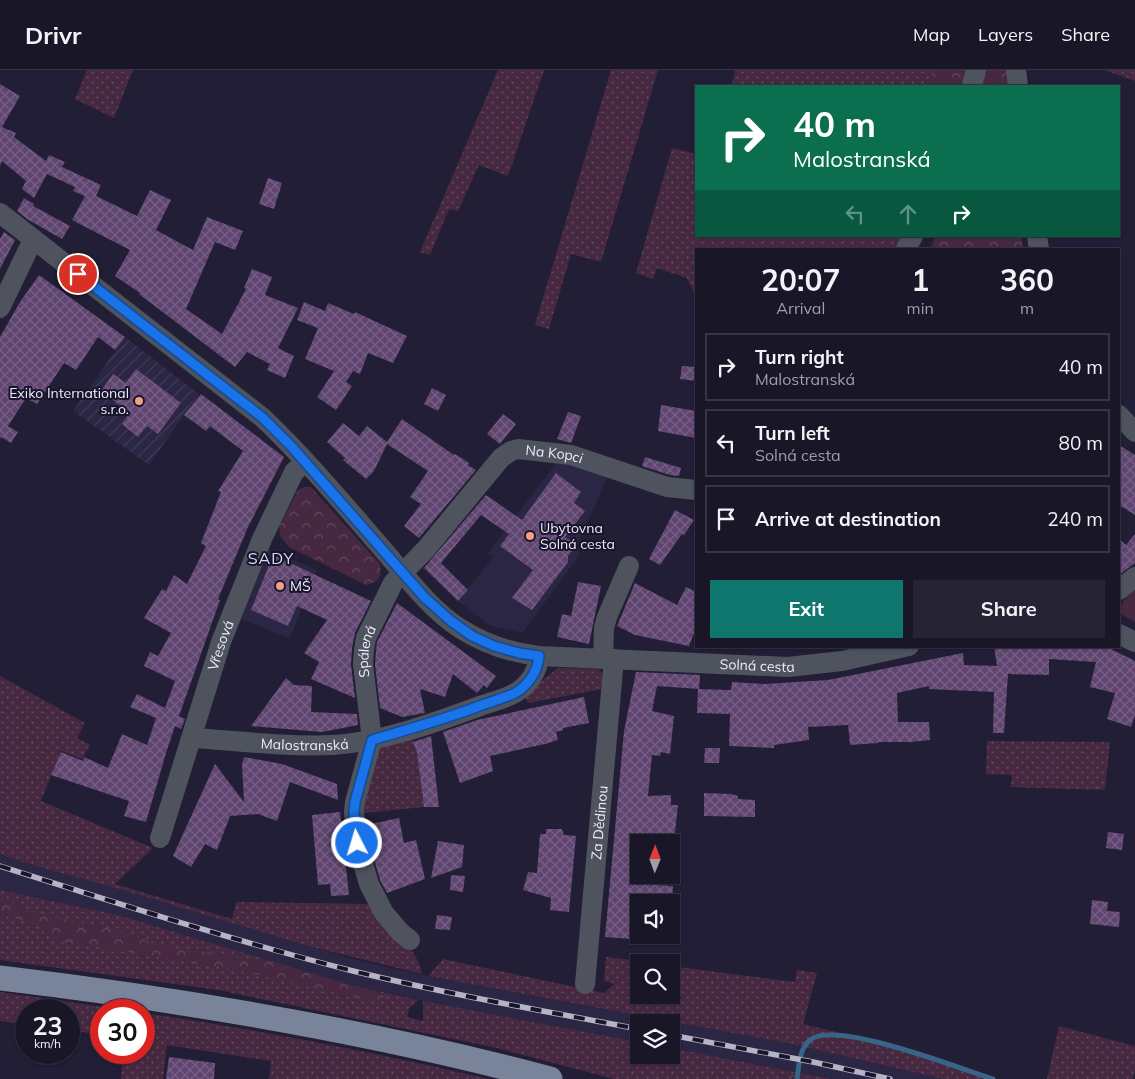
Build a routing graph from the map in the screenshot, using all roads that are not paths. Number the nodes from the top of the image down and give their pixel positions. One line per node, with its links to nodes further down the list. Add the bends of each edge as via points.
1 (976, 70): 3 (street)
2 (1016, 70): 4 (street)
3 (972, 85)
4 (1018, 85)
5 (0, 213): 6 (street, Solná cesta)
6 (34, 240): 7 (street); 10 (street, Solná cesta, via 248,405)
7 (0, 308)
8 (1120, 416): 9 (street)
9 (1135, 432)
10 (305, 462): 13 (street, Solná cesta); 21 (street, Vřesová, via 294,472 262,539 221,642)
11 (695, 490): 13 (street, Na Kopci, via 667,487 571,455 518,449 501,458)
12 (630, 566): 20 (street, via 606,622)
13 (403, 573): 19 (street, Solná cesta, via 438,610 466,632 506,650); 22 (street, Spálená, via 393,583 366,638 363,664)
14 (1135, 577): 15 (street)
15 (1120, 589)
16 (1120, 634): 17 (street)
17 (1135, 642)
18 (900, 648): 20 (street, Solná cesta, via 842,661 788,667)
19 (539, 656): 20 (street, Solná cesta); 22 (street, Malostranská, via 539,666 515,693 446,719)
20 (609, 659): 26 (street, Za Dědinou)
21 (192, 738): 22 (street, Malostranská, via 292,745 335,745); 23 (street, Vřesová)
22 (372, 740): 24 (street, via 355,802 357,843 369,884 384,913)
23 (160, 838)
24 (410, 940)
25 (0, 978): 27 (main road, via 206,1007 386,1041)
26 (585, 984)
27 (550, 1079)

